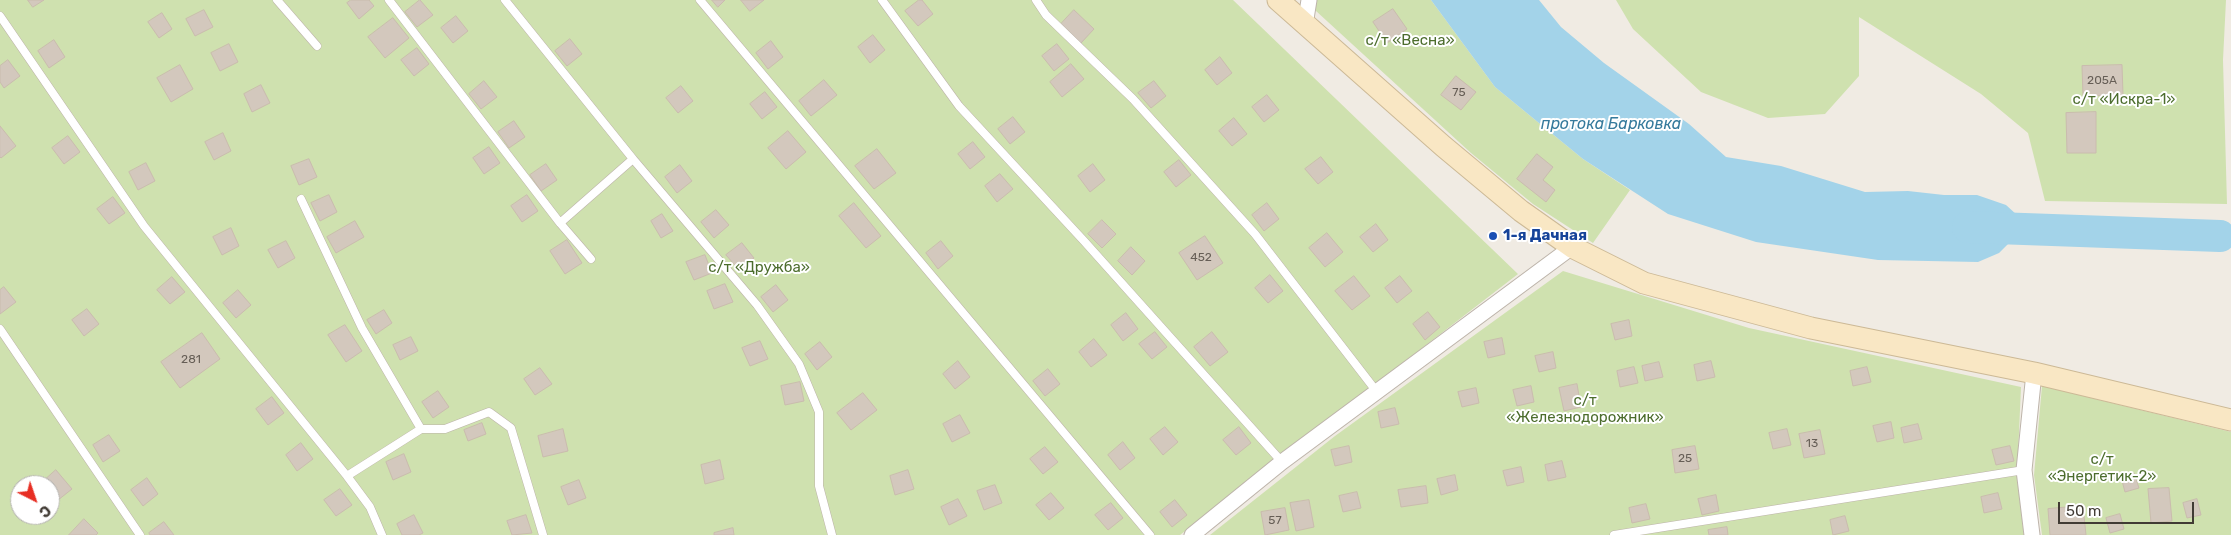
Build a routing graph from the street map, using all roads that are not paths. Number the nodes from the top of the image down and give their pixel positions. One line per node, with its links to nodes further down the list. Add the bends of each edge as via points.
1 (277, 0): 11 (lane)
2 (389, 0): 14 (lane)
3 (504, 0): 12 (lane)
4 (700, 0): 29 (lane)
5 (882, 0): 22 (lane, via 959,106)
6 (1036, 0): 19 (lane, via 1046,15 1133,99 1255,234)
7 (1278, 0): 10 (main road)
8 (1309, 0): 10 (street)
9 (0, 16): 24 (lane, via 144,226)
10 (1305, 25): 15 (main road, via 1496,192)
11 (317, 46)
12 (633, 159): 14 (lane); 28 (lane, via 757,305 799,364 819,412 819,486)
13 (301, 198): 21 (lane, via 362,328)
14 (560, 223): 16 (lane)
15 (1572, 247): 18 (main road, via 1644,283 1811,328); 19 (street)
16 (591, 259)
17 (0, 329): 25 (lane)
18 (2034, 373): 20 (main road); 23 (street)
19 (1377, 392): 22 (street)
20 (2231, 420)
21 (421, 429): 24 (lane); 27 (lane, via 445,429 489,412 511,428)
22 (1282, 462): 30 (street)
23 (2024, 470): 31 (lane); 32 (street)
24 (346, 476): 26 (lane, via 370,507)
25 (140, 535)
26 (382, 535)
27 (543, 535)
28 (832, 535)
29 (1150, 535)
30 (1192, 535)
31 (1614, 535)
32 (2032, 535)

